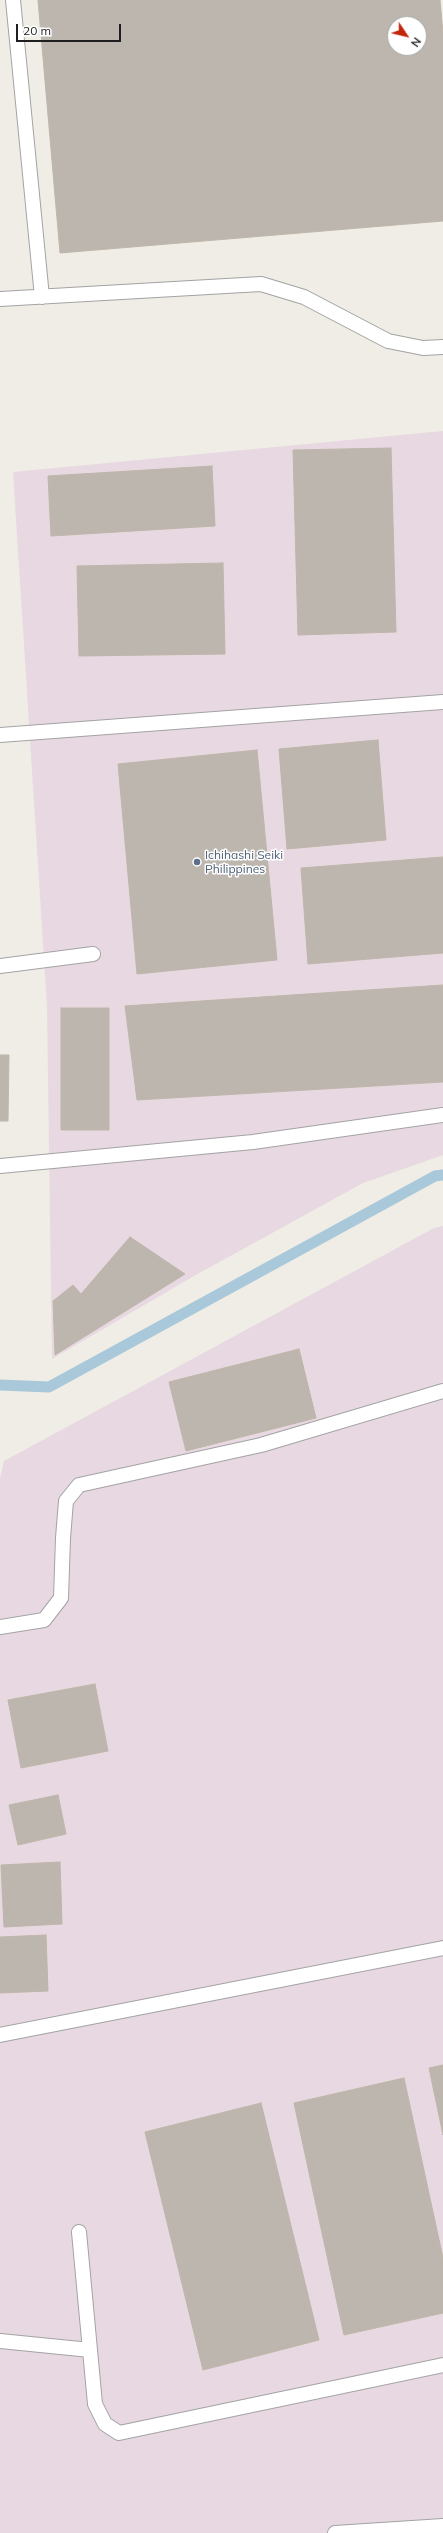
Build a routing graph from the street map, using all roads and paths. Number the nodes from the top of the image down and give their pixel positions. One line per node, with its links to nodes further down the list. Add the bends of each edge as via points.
1 (13, 0): 2 (lane)
2 (42, 296): 3 (lane); 4 (lane, via 261,284 304,297 388,340 423,348)
3 (0, 299)
4 (443, 347)
5 (443, 702): 6 (lane)
6 (0, 735)
7 (93, 954): 8 (lane)
8 (0, 966)
9 (443, 1115): 10 (lane, via 253,1142)
10 (0, 1166)
11 (443, 1391): 12 (lane, via 260,1445 79,1485 66,1501 62,1538 62,1598 44,1620)
12 (0, 1627)
13 (443, 1948): 14 (lane)
14 (0, 2035)
15 (79, 2232): 17 (lane)
16 (0, 2341): 17 (lane)
17 (90, 2350): 18 (lane, via 95,2404 105,2424 119,2433)
18 (443, 2364)
19 (443, 2526): 20 (lane)
20 (335, 2533)

